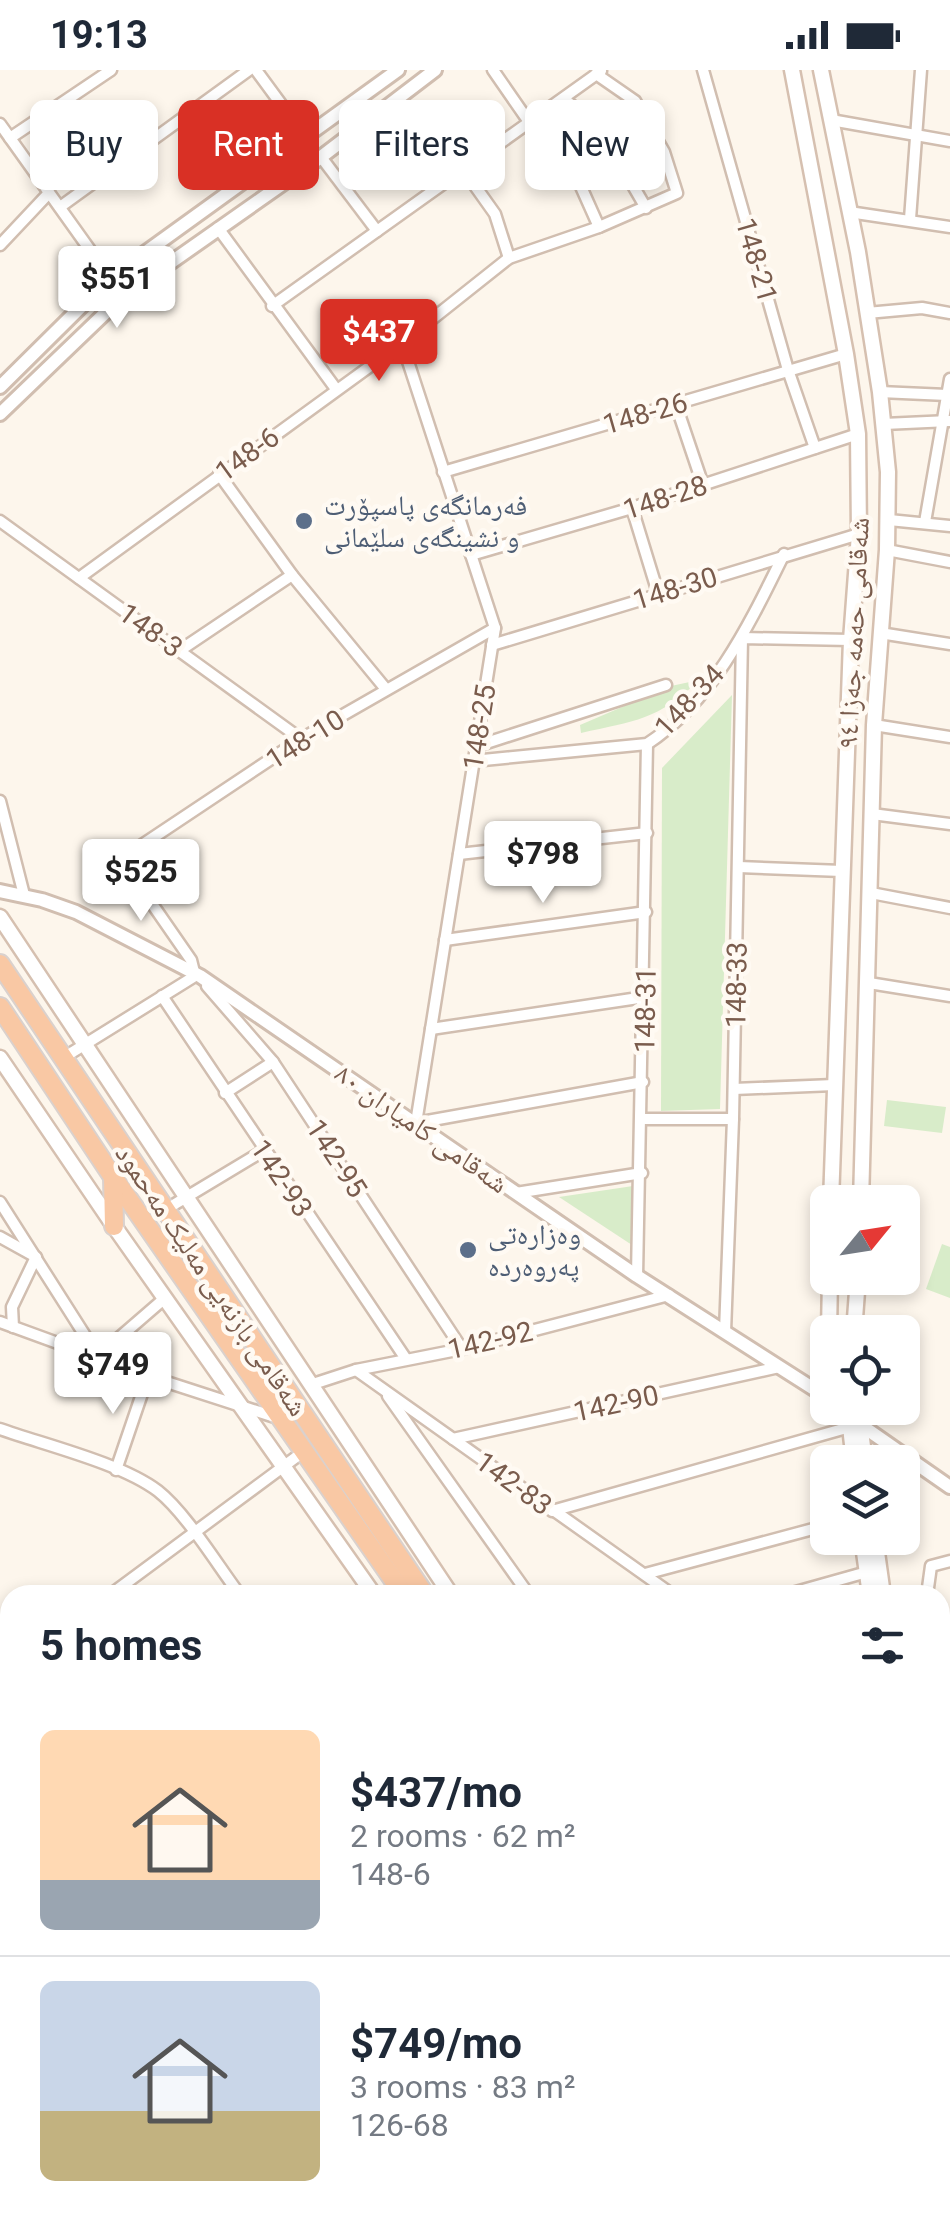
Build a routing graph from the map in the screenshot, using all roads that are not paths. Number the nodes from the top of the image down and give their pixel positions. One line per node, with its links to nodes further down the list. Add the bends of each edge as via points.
1 (111, 70): 18 (street)
2 (252, 70): 12 (street); 26 (street)
3 (398, 70): 16 (street)
4 (435, 70): 20 (street)
5 (493, 70): 13 (street)
6 (704, 70): 42 (street, 148-21)
7 (792, 70): 41 (main road, شەقامی حەمە جەزا ٩٤)
8 (822, 70): 14 (main road, شەقامی حەمە جەزا ٩٤)
9 (920, 70): 17 (street)
10 (600, 72): 11 (street); 27 (street, 148-6, via 634,102 664,152 677,192)
11 (564, 99): 27 (street, via 599,126)
12 (276, 100)
13 (525, 116)
14 (831, 120): 17 (street); 28 (main road, شەقامی حەمە جەزا ٩٤)
15 (0, 124): 18 (street)
16 (319, 128)
17 (916, 135): 19 (street); 29 (street)
18 (10, 138): 25 (street)
19 (950, 140)
20 (322, 156): 32 (street); 33 (street)
21 (233, 190): 36 (street)
22 (435, 190): 33 (street)
23 (478, 190): 35 (street, via 495,214)
24 (583, 190): 31 (street)
25 (49, 193): 26 (street); 34 (street)
26 (60, 207): 36 (street)
27 (646, 208): 31 (street, 148-6)
28 (850, 212): 29 (street); 38 (main road, شەقامی حەمە جەزا ٩٤)
29 (910, 219): 30 (street)
30 (950, 226)
31 (600, 227): 35 (street, 148-6)
32 (218, 228): 37 (street); 49 (street, via 123,296)
33 (377, 231): 37 (street)
34 (0, 245)
35 (509, 258): 40 (street, 148-6)
36 (110, 278): 44 (street)
37 (272, 306): 45 (street)
38 (867, 313): 39 (street); 46 (main road, شەقامی حەمە جەزا ٩٤)
39 (950, 313)
40 (402, 343): 45 (street, 148-6); 54 (street, 148-25)
41 (846, 354): 42 (street, 148-26); 52 (main road, شەقامی حەمە جەزا ٩٤)
42 (788, 370): 48 (street, 148-26); 53 (street, 148-21)
43 (950, 379): 47 (street)
44 (0, 387)
45 (336, 389): 57 (street, 148-6)
46 (880, 392): 47 (street); 51 (main road, شەقامی حەمە جەزا ٩٤)
47 (948, 395): 50 (street)
48 (676, 405): 54 (street, 148-26); 58 (street)
49 (0, 414)
50 (946, 421): 51 (street); 62 (street)
51 (884, 424): 56 (main road, شەقامی حەمە جەزا ٩٤)
52 (858, 434): 53 (street, 148-28); 55 (main road, شەقامی حەمە جەزا ٩٤)
53 (816, 448): 58 (street, 148-28)
54 (443, 472): 67 (street, 148-25)
55 (859, 472): 56 (main road); 64 (main road, شەقامی حەمە جەزا ٩٤)
56 (888, 472): 60 (main road, شەقامی حەمە جەزا ٩٤)
57 (220, 474): 69 (street); 70 (street, 148-6)
58 (702, 485): 59 (street, 148-28)
59 (632, 508): 67 (street, 148-28); 71 (street)
60 (888, 520): 62 (street); 65 (main road, شەقامی حەمە جەزا ٩٤)
61 (0, 521): 70 (street, 148-3)
62 (924, 522): 63 (street)
63 (950, 526)
64 (859, 534): 66 (street, 148-30); 75 (main road, شەقامی حەمە جەزا ٩٤)
65 (887, 550): 68 (street); 73 (main road, شەقامی حەمە جەزا ٩٤)
66 (784, 554): 71 (street, 148-30); 74 (street, 148-34)
67 (471, 555): 72 (street, 148-25)
68 (950, 562)
69 (292, 575): 78 (street); 80 (street)
70 (79, 578): 78 (street, 148-3)
71 (658, 594): 77 (street, 148-30)
72 (495, 628): 77 (street, 148-25); 80 (street, 148-10)
73 (880, 633): 76 (street); 81 (main road, شەقامی حەمە جەزا ٩٤)
74 (742, 638): 75 (street); 84 (street, 148-34, via 703,693); 93 (street, 148-33)
75 (852, 640): 94 (main road, شەقامی حەمە جەزا ٩٤)
76 (950, 644)
77 (492, 645): 85 (street, 148-25)
78 (179, 651): 83 (street, 148-3)
79 (666, 685): 85 (street)
80 (385, 688): 83 (street, 148-10)
81 (874, 724): 82 (street); 88 (main road, شەقامی حەمە جەزا ٩٤)
82 (950, 737)
83 (302, 740): 92 (street, 148-10)
84 (648, 744): 86 (street, 148-34); 90 (street, 148-31)
85 (477, 746): 86 (street, 148-25)
86 (473, 761): 91 (street, 148-25)
87 (0, 802): 97 (street)
88 (872, 814): 89 (street); 96 (main road, شەقامی حەمە جەزا ٩٤)
89 (950, 824)
90 (647, 833): 91 (street); 99 (street, 148-31)
91 (459, 854): 101 (street, 148-25)
92 (121, 860): 103 (street, 142-95)
93 (739, 867): 94 (street); 116 (street, 148-33)
94 (842, 871): 115 (main road, شەقامی حەمە جەزا ٩٤)
95 (0, 891): 97 (street, شەقامی کامیاران ٨٠)
96 (871, 893): 98 (street); 104 (main road, شەقامی حەمە جەزا ٩٤)
97 (24, 895): 103 (street, شەقامی کامیاران ٨٠, via 76,912)
98 (950, 908)
99 (646, 912): 101 (street); 107 (street, 148-31)
100 (0, 917): 110 (main road)
101 (445, 940): 109 (street, 148-25)
102 (0, 964): 111 (highway, شەقامی بازنەیی مەلیک مەحمود)
103 (197, 976): 105 (street); 112 (street, 142-95); 120 (street, شەقامی کامیاران ٨٠)
104 (869, 984): 106 (street); 125 (main road, شەقامی حەمە جەزا ٩٤)
105 (162, 996): 110 (street); 117 (street, 142-93)
106 (950, 996)
107 (645, 997): 109 (street); 114 (street, 148-31)
108 (0, 1007): 123 (highway, شەقامی بازنەیی مەلیک مەحمود)
109 (431, 1029): 120 (street, 148-25)
110 (85, 1044): 111 (street); 127 (main road)
111 (63, 1058): 129 (highway, شەقامی بازنەیی مەلیک مەحمود)
112 (274, 1062): 117 (street); 140 (street, 142-95)
113 (2, 1065): 130 (main road)
114 (643, 1082): 119 (street, 148-31); 120 (street)
115 (834, 1085): 116 (street); 124 (main road, شەقامی حەمە جەزا ٩٤)
116 (734, 1088): 118 (street, 148-33)
117 (225, 1093): 121 (street, 142-93)
118 (733, 1118): 119 (street); 139 (street, 148-33)
119 (642, 1119): 122 (street, 148-31)
120 (416, 1123): 126 (street, شەقامی کامیاران ٨٠)
121 (263, 1151): 127 (street); 142 (street, 142-93)
122 (642, 1173): 126 (street); 133 (street, 148-31)
123 (112, 1177): 130 (highway); 150 (highway, شەقامی بازنەیی مەلیک مەحمود)
124 (831, 1185)
125 (862, 1185)
126 (516, 1193): 133 (street, شەقامی کامیاران ٨٠)
127 (188, 1196): 129 (street); 146 (main road)
128 (0, 1202): 132 (street)
129 (165, 1210): 172 (highway, شەقامی بازنەیی مەلیک مەحمود)
130 (114, 1226): 135 (main road)
131 (0, 1236): 132 (street)
132 (36, 1257): 136 (street); 141 (street)
133 (637, 1276): 134 (street, شەقامی کامیاران ٨٠)
134 (669, 1296): 139 (street, شەقامی کامیاران ٨٠); 140 (street, 142-92)
135 (165, 1298): 141 (street); 149 (main road)
136 (6, 1304): 138 (street)
137 (0, 1322): 138 (street)
138 (12, 1326): 141 (street)
139 (725, 1332): 143 (street, شەقامی کامیاران ٨٠)
140 (462, 1349): 142 (street, 142-92)
141 (98, 1356): 145 (street)
142 (406, 1358): 144 (street, 142-92)
143 (779, 1367): 147 (street, شەقامی کامیاران ٨٠); 153 (street, 142-90)
144 (356, 1370): 146 (street, 142-92); 148 (street, 142-83)
145 (148, 1376): 149 (street); 158 (street)
146 (310, 1385): 173 (main road)
147 (810, 1387)
148 (382, 1388): 153 (street, 142-83); 174 (street)
149 (242, 1406): 150 (street); 157 (main road)
150 (279, 1418): 156 (highway, شەقامی بازنەیی مەلیک مەحمود)
151 (855, 1426): 154 (main road); 155 (main road); 159 (street); 160 (street)
152 (0, 1429): 158 (street)
153 (454, 1439): 160 (street, 142-83)
154 (854, 1445)
155 (860, 1445)
156 (303, 1452): 157 (street); 171 (highway, شەقامی بازنەیی مەلیک مەحمود)
157 (286, 1468): 162 (street); 170 (main road)
158 (116, 1470): 162 (street, via 159,1492)
159 (950, 1487)
160 (552, 1511): 167 (street, 142-83)
161 (810, 1530): 167 (street)
162 (193, 1531): 168 (street); 169 (street)
163 (864, 1555): 166 (main road)
164 (877, 1555): 178 (main road)
165 (950, 1560): 179 (street, via 932,1566)
166 (867, 1572): 176 (street); 177 (main road)
167 (645, 1574): 175 (street, 142-83)
168 (126, 1584)
169 (233, 1585)
170 (367, 1585)
171 (396, 1585)
172 (417, 1585)
173 (443, 1585)
174 (522, 1585)
175 (660, 1585)
176 (821, 1585)
177 (869, 1585)
178 (881, 1585)
179 (928, 1585)

